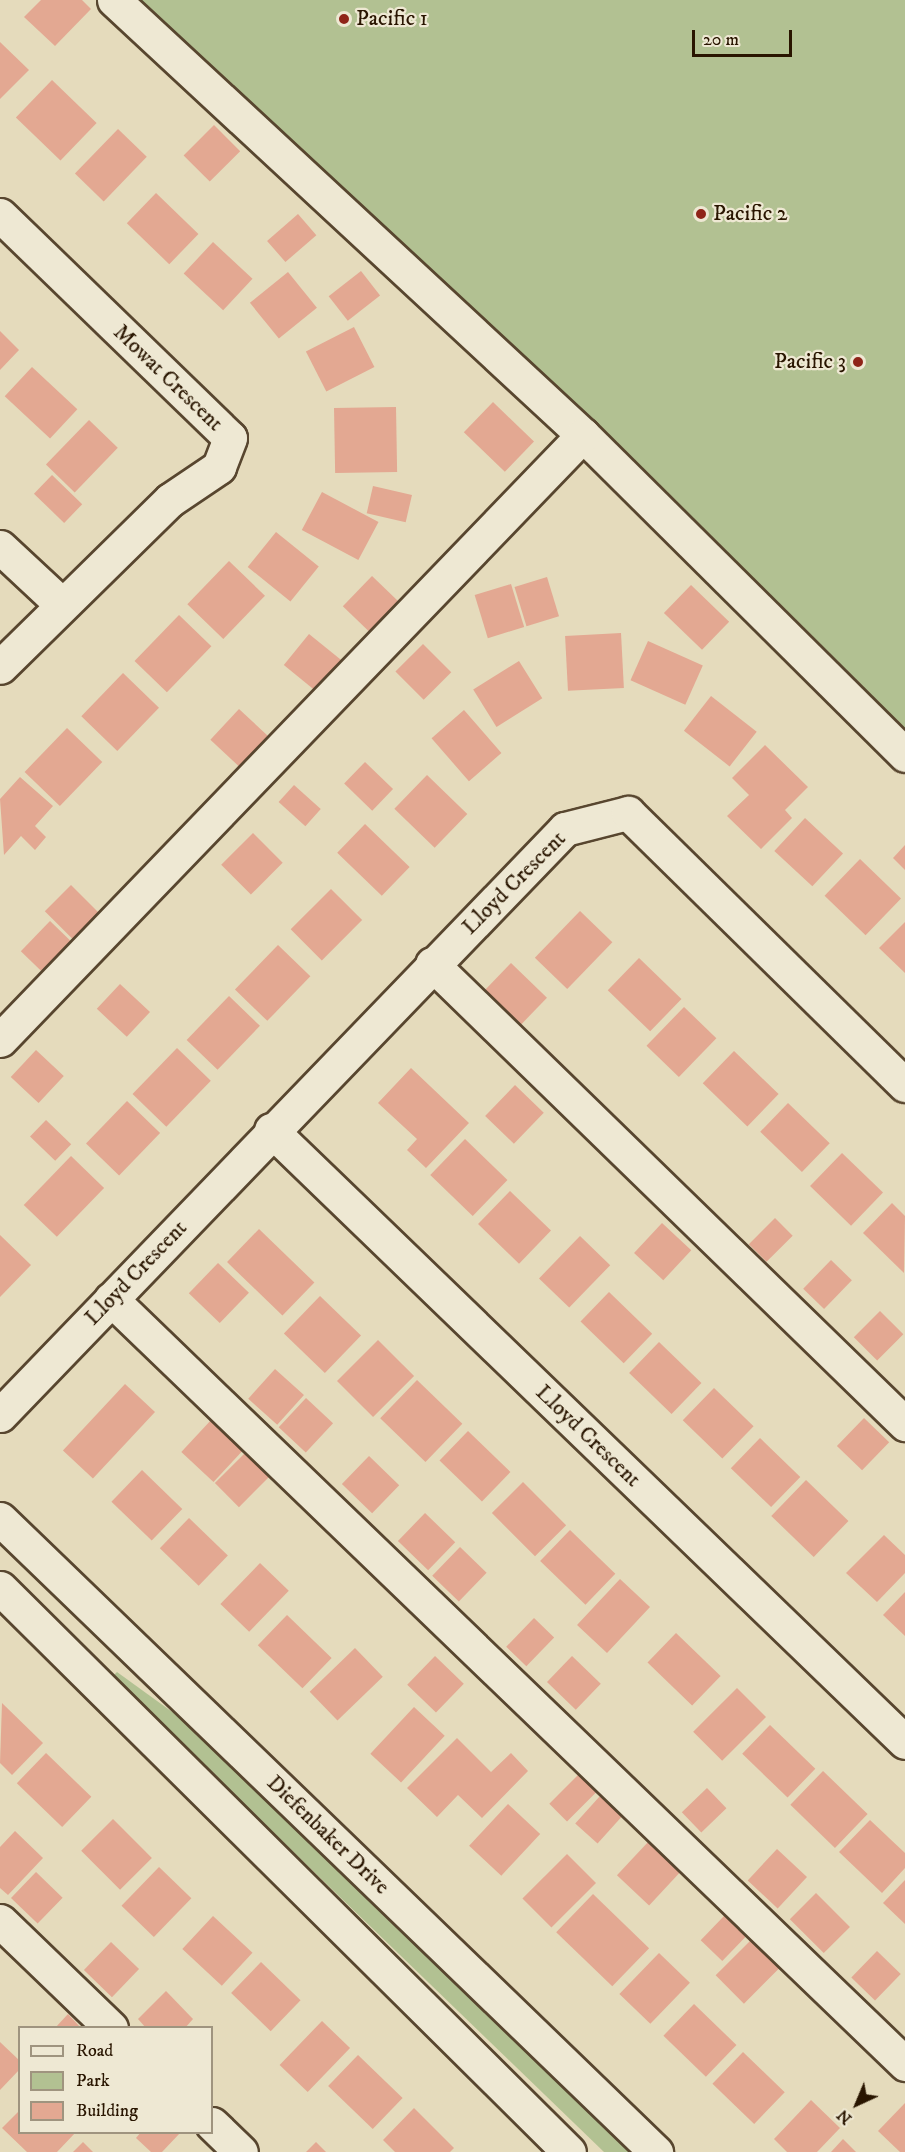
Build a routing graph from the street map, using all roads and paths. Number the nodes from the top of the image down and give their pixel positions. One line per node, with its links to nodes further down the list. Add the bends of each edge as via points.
1 (114, 0): 3 (street)
2 (0, 215): 5 (street, Mowat Crescent, via 230,438 219,467 170,500)
3 (583, 435): 7 (street); 9 (street)
4 (0, 547): 5 (street)
5 (60, 603): 6 (street, Mowat Crescent)
6 (0, 667)
7 (905, 755)
8 (432, 964): 10 (street, Lloyd Crescent, via 565,829 628,813); 11 (street, Lloyd Crescent); 14 (street)
9 (0, 1040)
10 (905, 1085)
11 (271, 1130): 12 (street, Lloyd Crescent); 17 (street, Lloyd Crescent)
12 (111, 1299): 13 (street, Lloyd Crescent); 20 (street)
13 (0, 1414)
14 (905, 1424)
15 (0, 1519): 24 (street, Diefenbaker Drive)
16 (0, 1588): 23 (street)
17 (905, 1742)
18 (0, 1921): 19 (street)
19 (109, 2026)
20 (905, 2064)
21 (213, 2125): 22 (street)
22 (241, 2152)
23 (569, 2152)
24 (656, 2152)

